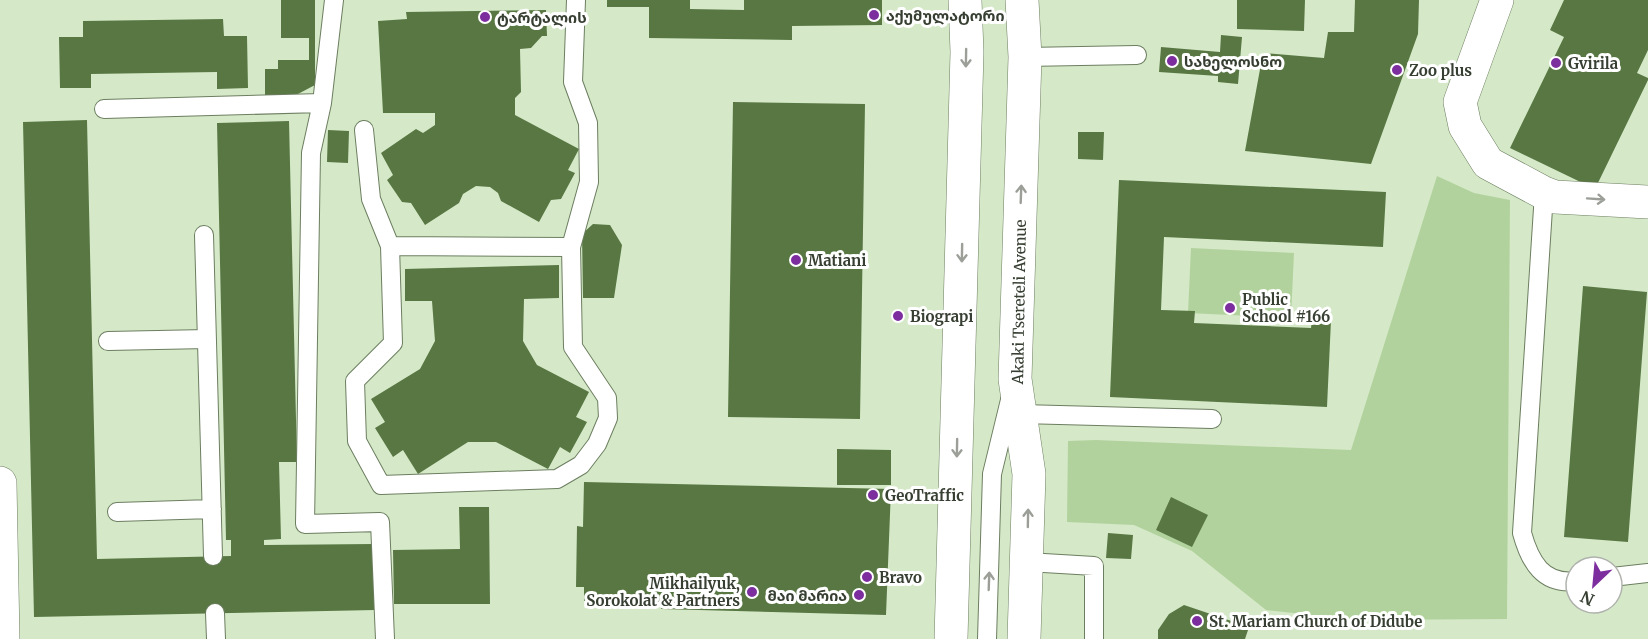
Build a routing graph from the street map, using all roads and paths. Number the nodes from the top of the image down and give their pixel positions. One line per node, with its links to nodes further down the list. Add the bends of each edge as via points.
1 (334, 0): 8 (lane)
2 (576, 0): 15 (lane, via 573,82 588,123 589,182)
3 (965, 0): 33 (main road, one-way to 33, via 967,52)
4 (1022, 0): 7 (main road, Akaki Tsereteli Avenue)
5 (1497, 0): 11 (main road, via 1460,102 1465,126 1488,163)
6 (1137, 55): 7 (lane)
7 (1025, 57): 18 (main road, Akaki Tsereteli Avenue, one-way to 7)
8 (322, 103): 9 (lane); 32 (lane, via 311,153 305,524 380,522)
9 (105, 109)
10 (364, 130): 14 (lane, via 371,199)
11 (1544, 193): 12 (main road, one-way to 12); 28 (lane, via 1522,534 1528,554 1539,569 1551,579)
12 (1648, 202)
13 (204, 235): 16 (lane)
14 (390, 246): 15 (lane); 15 (lane, via 393,343 355,381 357,441 381,485 557,479 581,465 597,444 608,418 607,398 573,347)
15 (571, 246)
16 (207, 339): 17 (lane); 22 (lane)
17 (108, 342)
18 (1015, 379): 19 (main road, Akaki Tsereteli Avenue); 34 (lane, one-way to 18, via 992,474)
19 (1021, 414): 20 (lane); 25 (main road, Akaki Tsereteli Avenue, one-way to 19, via 1029,474)
20 (1212, 419)
21 (0, 483): 30 (main road)
22 (212, 509): 23 (lane); 24 (lane)
23 (117, 512)
24 (213, 556)
25 (1027, 562): 35 (main road, Akaki Tsereteli Avenue); 36 (lane, via 1094,566)
26 (1648, 573): 27 (lane)
27 (1624, 576)
28 (1564, 582)
29 (215, 613): 31 (lane)
30 (3, 639)
31 (216, 639)
32 (385, 639)
33 (951, 639)
34 (987, 639)
35 (1024, 639)
36 (1094, 639)

